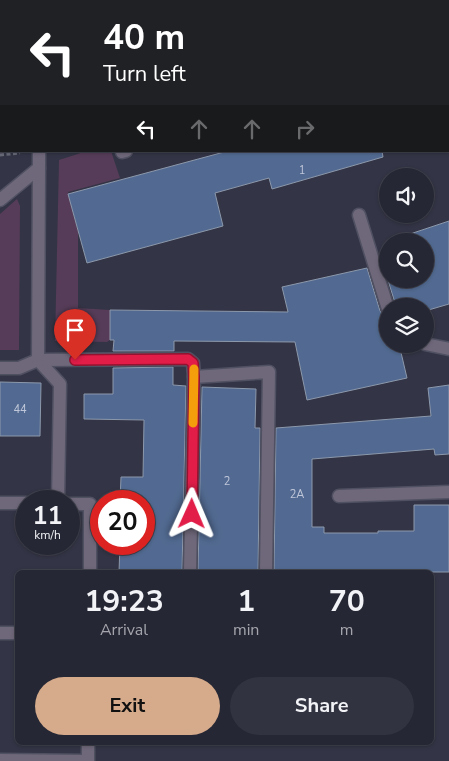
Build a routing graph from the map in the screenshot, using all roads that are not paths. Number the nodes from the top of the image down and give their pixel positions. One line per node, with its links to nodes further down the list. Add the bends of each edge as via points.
1 (39, 152): 2 (street)
2 (39, 168): 3 (street); 8 (street)
3 (0, 200)
4 (359, 215): 5 (street)
5 (385, 298)
6 (434, 346): 7 (street)
7 (449, 349)
8 (38, 360): 9 (street, via 19,368); 10 (street, via 188,359 193,363); 11 (street, via 60,384)
9 (0, 368)
10 (194, 377): 18 (street); 19 (street, via 270,372)
11 (58, 490)
12 (449, 492): 13 (street)
13 (339, 496)
14 (0, 503): 15 (street)
15 (15, 504)
16 (80, 504): 17 (street, via 90,504)
17 (90, 570)
18 (190, 570)
19 (266, 570)
20 (0, 633): 21 (street)
21 (15, 633)
22 (88, 745): 23 (street, via 88,760)
23 (0, 760)

